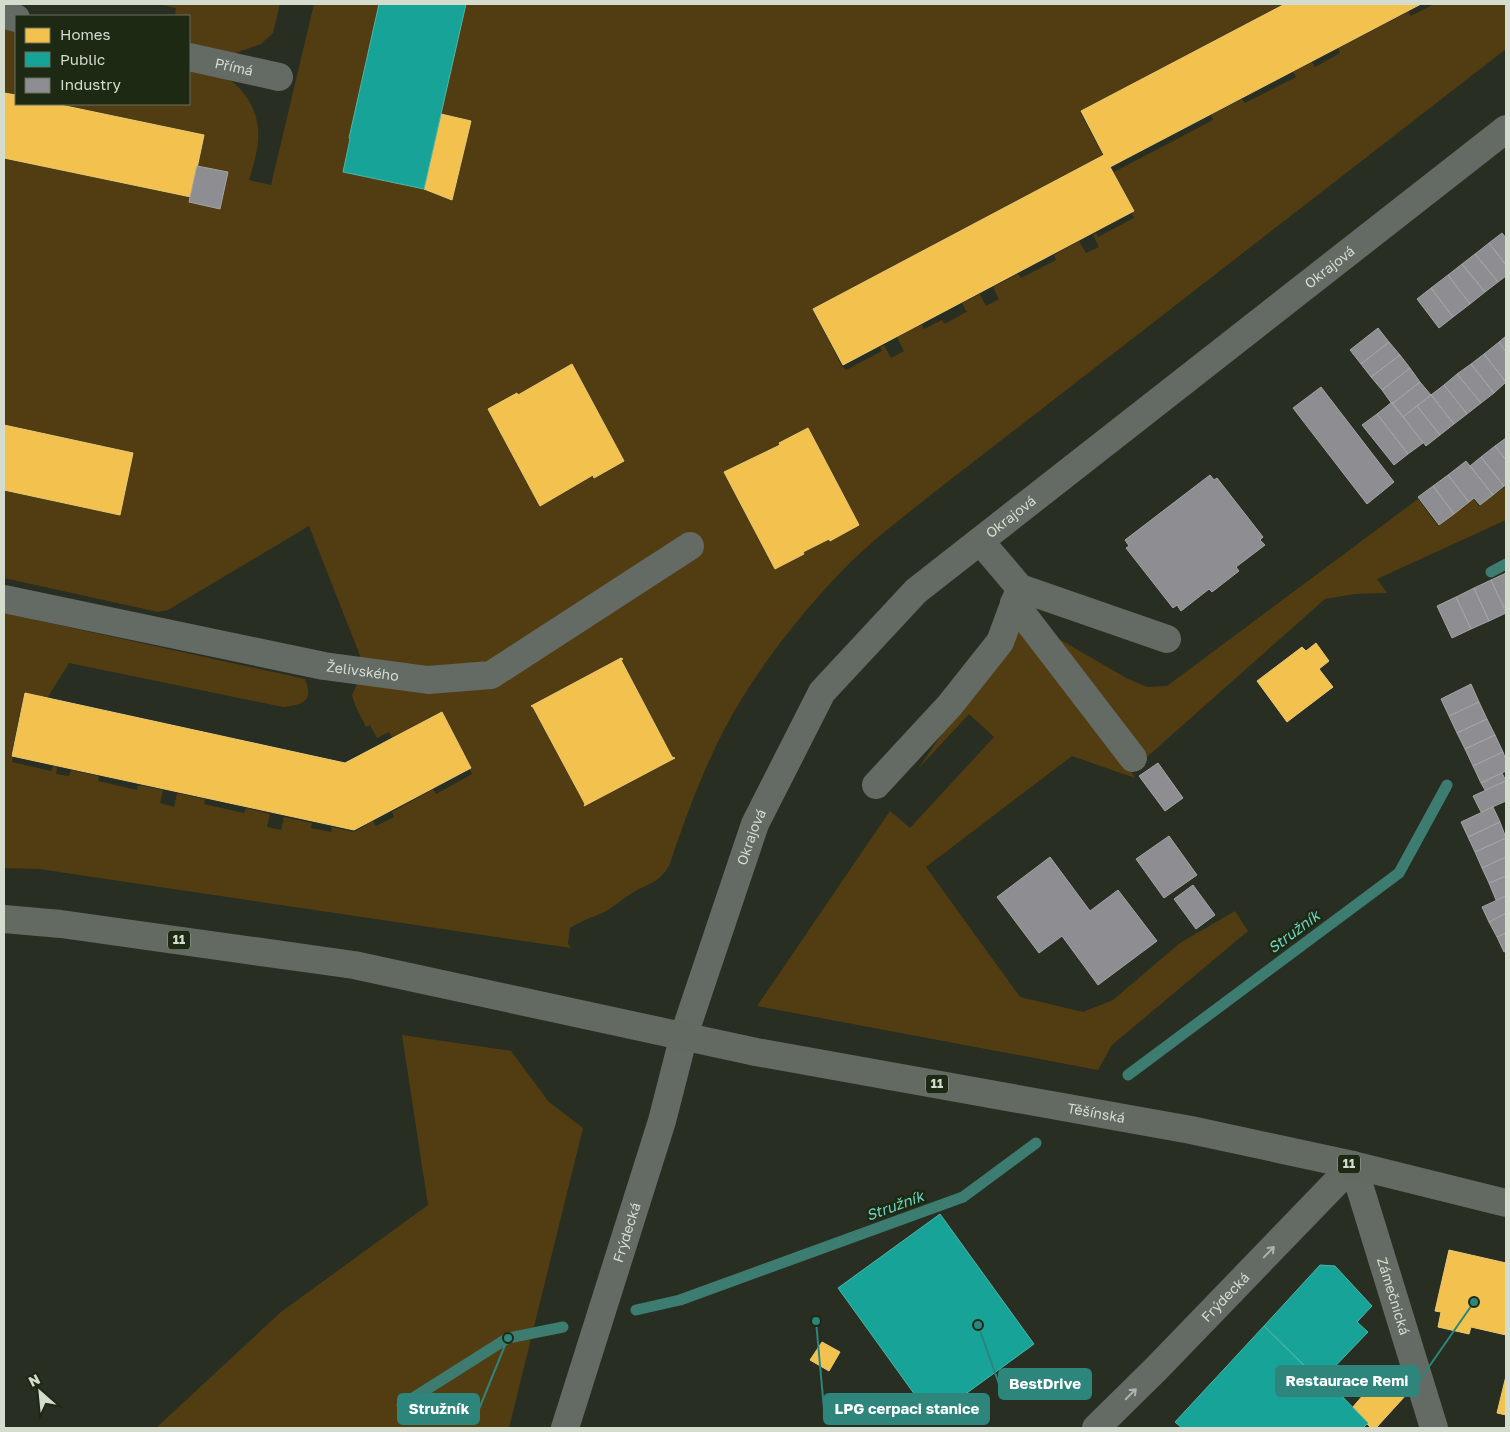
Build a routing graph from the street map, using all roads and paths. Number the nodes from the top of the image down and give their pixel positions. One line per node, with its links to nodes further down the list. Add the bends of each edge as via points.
1 (190, 57): 2 (street, Přímá)
2 (279, 77)
3 (1506, 129): 4 (street, Okrajová)
4 (980, 541): 6 (street); 12 (street, Okrajová, via 916,591 822,692 755,824)
5 (690, 546): 7 (street, Želivského, via 491,675 428,680 324,666)
6 (1017, 596): 8 (street); 9 (street); 10 (street, via 1000,642 950,704)
7 (4, 599)
8 (1167, 639)
9 (1133, 758)
10 (876, 785)
11 (4, 919): 12 (main road, 11, via 354,965)
12 (684, 1035): 13 (main road, Těšínská / 11, via 756,1052 1191,1130); 15 (street, Frýdecká, via 662,1121)
13 (1353, 1165): 14 (main road, Těšínská / 11); 16 (street, Frýdecká, one-way to 13); 17 (street, Zámečnická)
14 (1506, 1203)
15 (566, 1428)
16 (1096, 1428)
17 (1434, 1428)

